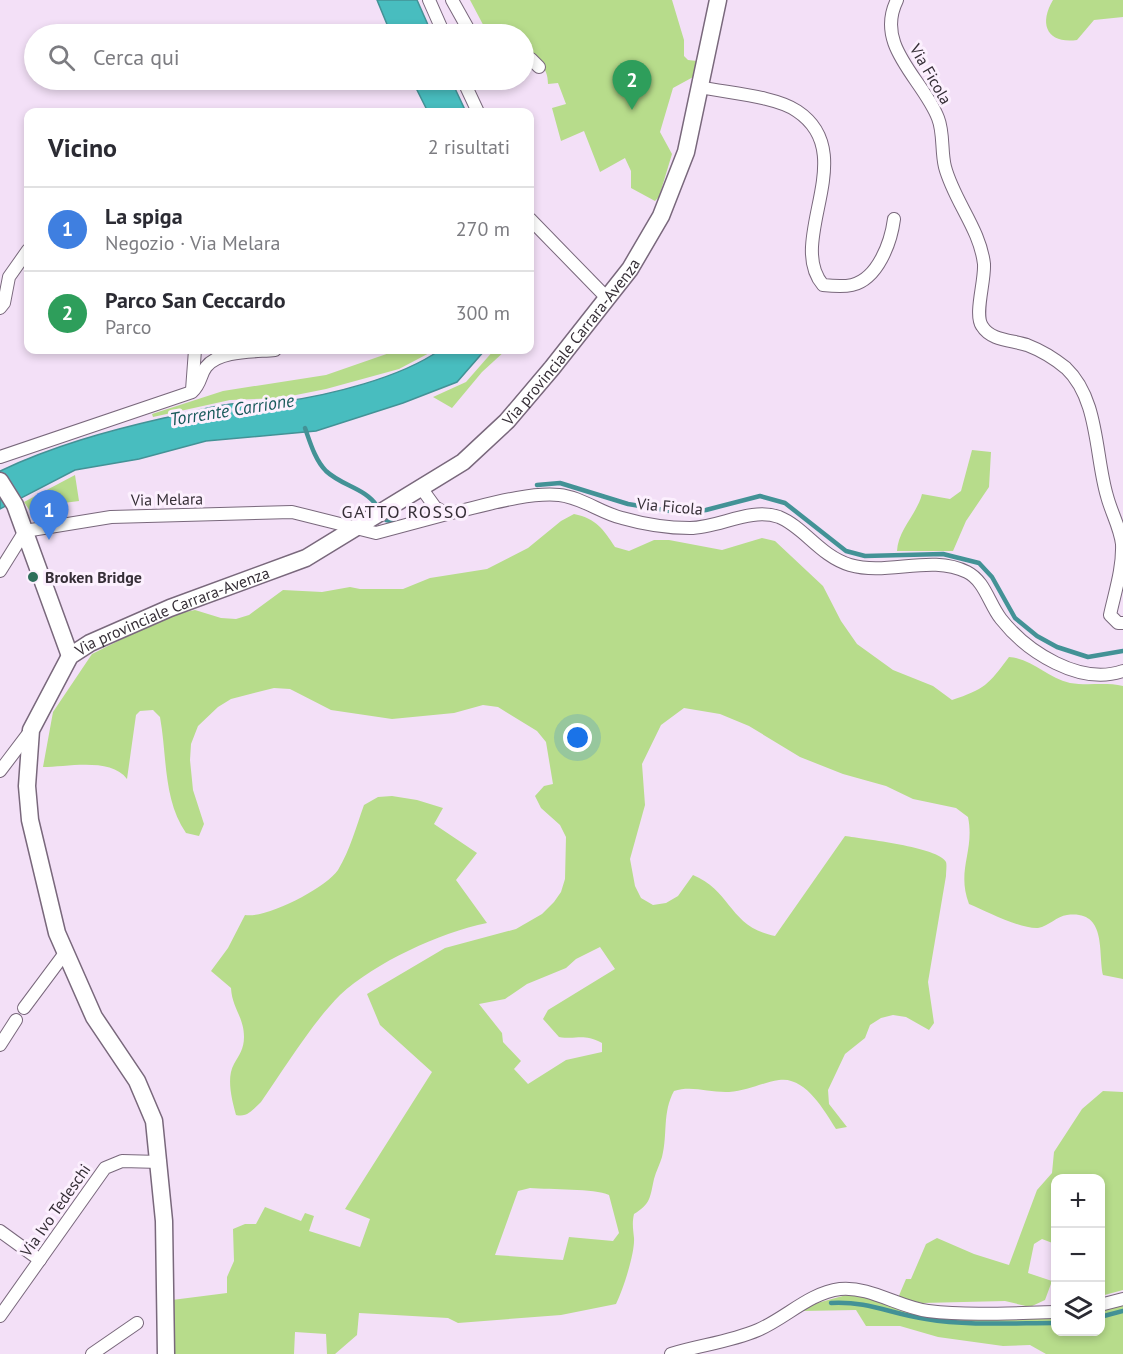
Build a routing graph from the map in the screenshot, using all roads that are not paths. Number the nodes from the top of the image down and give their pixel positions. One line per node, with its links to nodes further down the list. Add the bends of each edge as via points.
1 (429, 0): 5 (street)
2 (452, 0): 6 (street)
3 (718, 0): 9 (main road, Via provinciale Carrara-Avenza)
4 (897, 0): 27 (street, Via Ficola, via 889,20 893,37 902,60 939,119 945,168 984,262 978,311 982,328 1037,350 1066,369 1089,406 1101,476 1122,543 1122,564 1110,615)
5 (440, 24)
6 (465, 24)
7 (534, 62): 8 (street)
8 (539, 67)
9 (700, 87): 12 (street, via 783,104 798,111 819,136 825,171 812,241 812,263 815,276 823,285 854,285 865,278 876,267 892,236); 15 (main road, Via provinciale Carrara-Avenza, via 686,152 666,206 650,238)
10 (468, 90): 11 (street)
11 (476, 108)
12 (894, 219)
13 (534, 223): 15 (street)
14 (24, 256): 16 (street, via 9,277)
15 (607, 298): 22 (main road, Via provinciale Carrara-Avenza, via 507,421 463,462)
16 (0, 308)
17 (195, 354): 19 (street)
18 (245, 354): 19 (street, via 212,360)
19 (192, 392): 20 (street)
20 (0, 457)
21 (0, 481): 25 (main road)
22 (423, 489): 23 (street, via 435,507); 24 (main road, Via provinciale Carrara-Avenza)
23 (447, 514): 24 (street, via 385,533); 29 (street, Via Ficola, via 556,494 622,518 690,528 766,514 781,518 830,557 851,565 880,569 947,566 965,571 976,577 1001,620 1060,666 1092,674)
24 (355, 530): 25 (street, Via Melara, via 292,512 121,516); 28 (main road, Via provinciale Carrara-Avenza, via 291,565 170,608 90,643)
25 (25, 531): 26 (street); 28 (main road)
26 (0, 571)
27 (1123, 623)
28 (70, 656): 30 (main road, Via provinciale Carrara-Avenza)
29 (1123, 671)
30 (31, 730): 31 (street); 32 (main road, Via provinciale Carrara-Avenza, via 27,786 30,820)
31 (0, 771)
32 (65, 952): 33 (street); 36 (main road, Via provinciale Carrara-Avenza, via 94,1017 148,1103)
33 (24, 1008)
34 (16, 1020): 35 (street)
35 (0, 1045)
36 (160, 1162): 38 (street, Via Ivo Tedeschi, via 110,1164); 45 (main road, Via provinciale Carrara-Avenza)
37 (0, 1231): 38 (street)
38 (40, 1260): 42 (street, Via Ivo Tedeschi)
39 (1123, 1299): 40 (street)
40 (1105, 1304)
41 (1051, 1312): 46 (street, via 926,1310 857,1289 842,1289 815,1298 760,1329)
42 (0, 1316)
43 (137, 1323): 44 (street)
44 (92, 1354)
45 (166, 1354)
46 (671, 1354)

